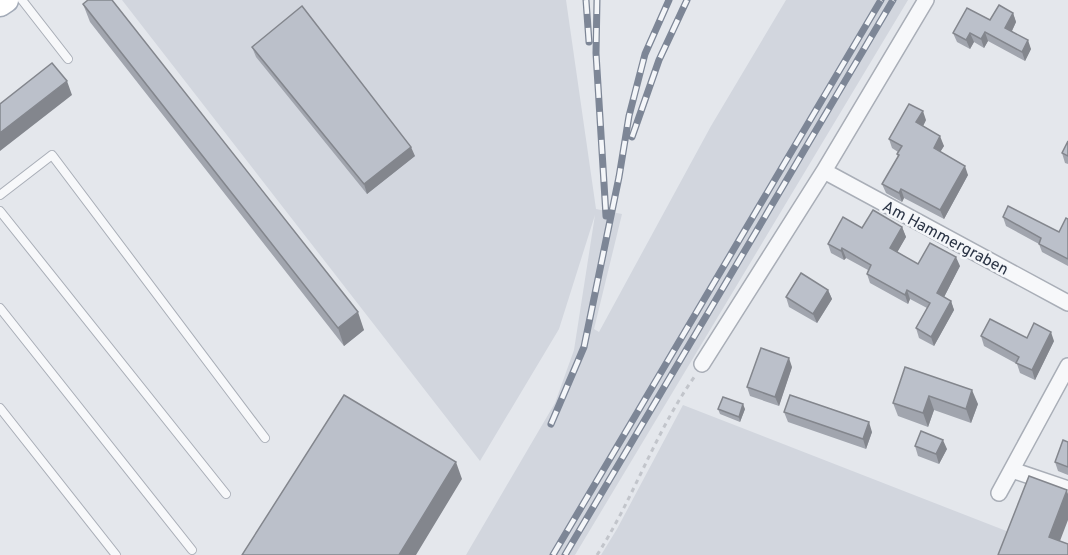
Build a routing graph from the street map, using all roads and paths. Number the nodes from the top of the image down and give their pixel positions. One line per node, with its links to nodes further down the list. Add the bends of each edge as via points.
1 (6, 0): 4 (main road)
2 (22, 0): 5 (lane)
3 (926, 0): 6 (street)
4 (0, 4)
5 (68, 59)
6 (824, 171): 9 (street, Am Hammergraben); 11 (street)
7 (0, 195): 14 (lane, via 52,155)
8 (0, 211): 18 (lane)
9 (1068, 303)
10 (0, 308): 19 (lane)
11 (702, 364): 21 (path)
12 (1068, 366): 15 (street)
13 (0, 408): 20 (lane)
14 (265, 438)
15 (1012, 470): 16 (street); 17 (street)
16 (1068, 489)
17 (999, 493)
18 (226, 494)
19 (192, 550)
20 (116, 555)
21 (597, 555)

